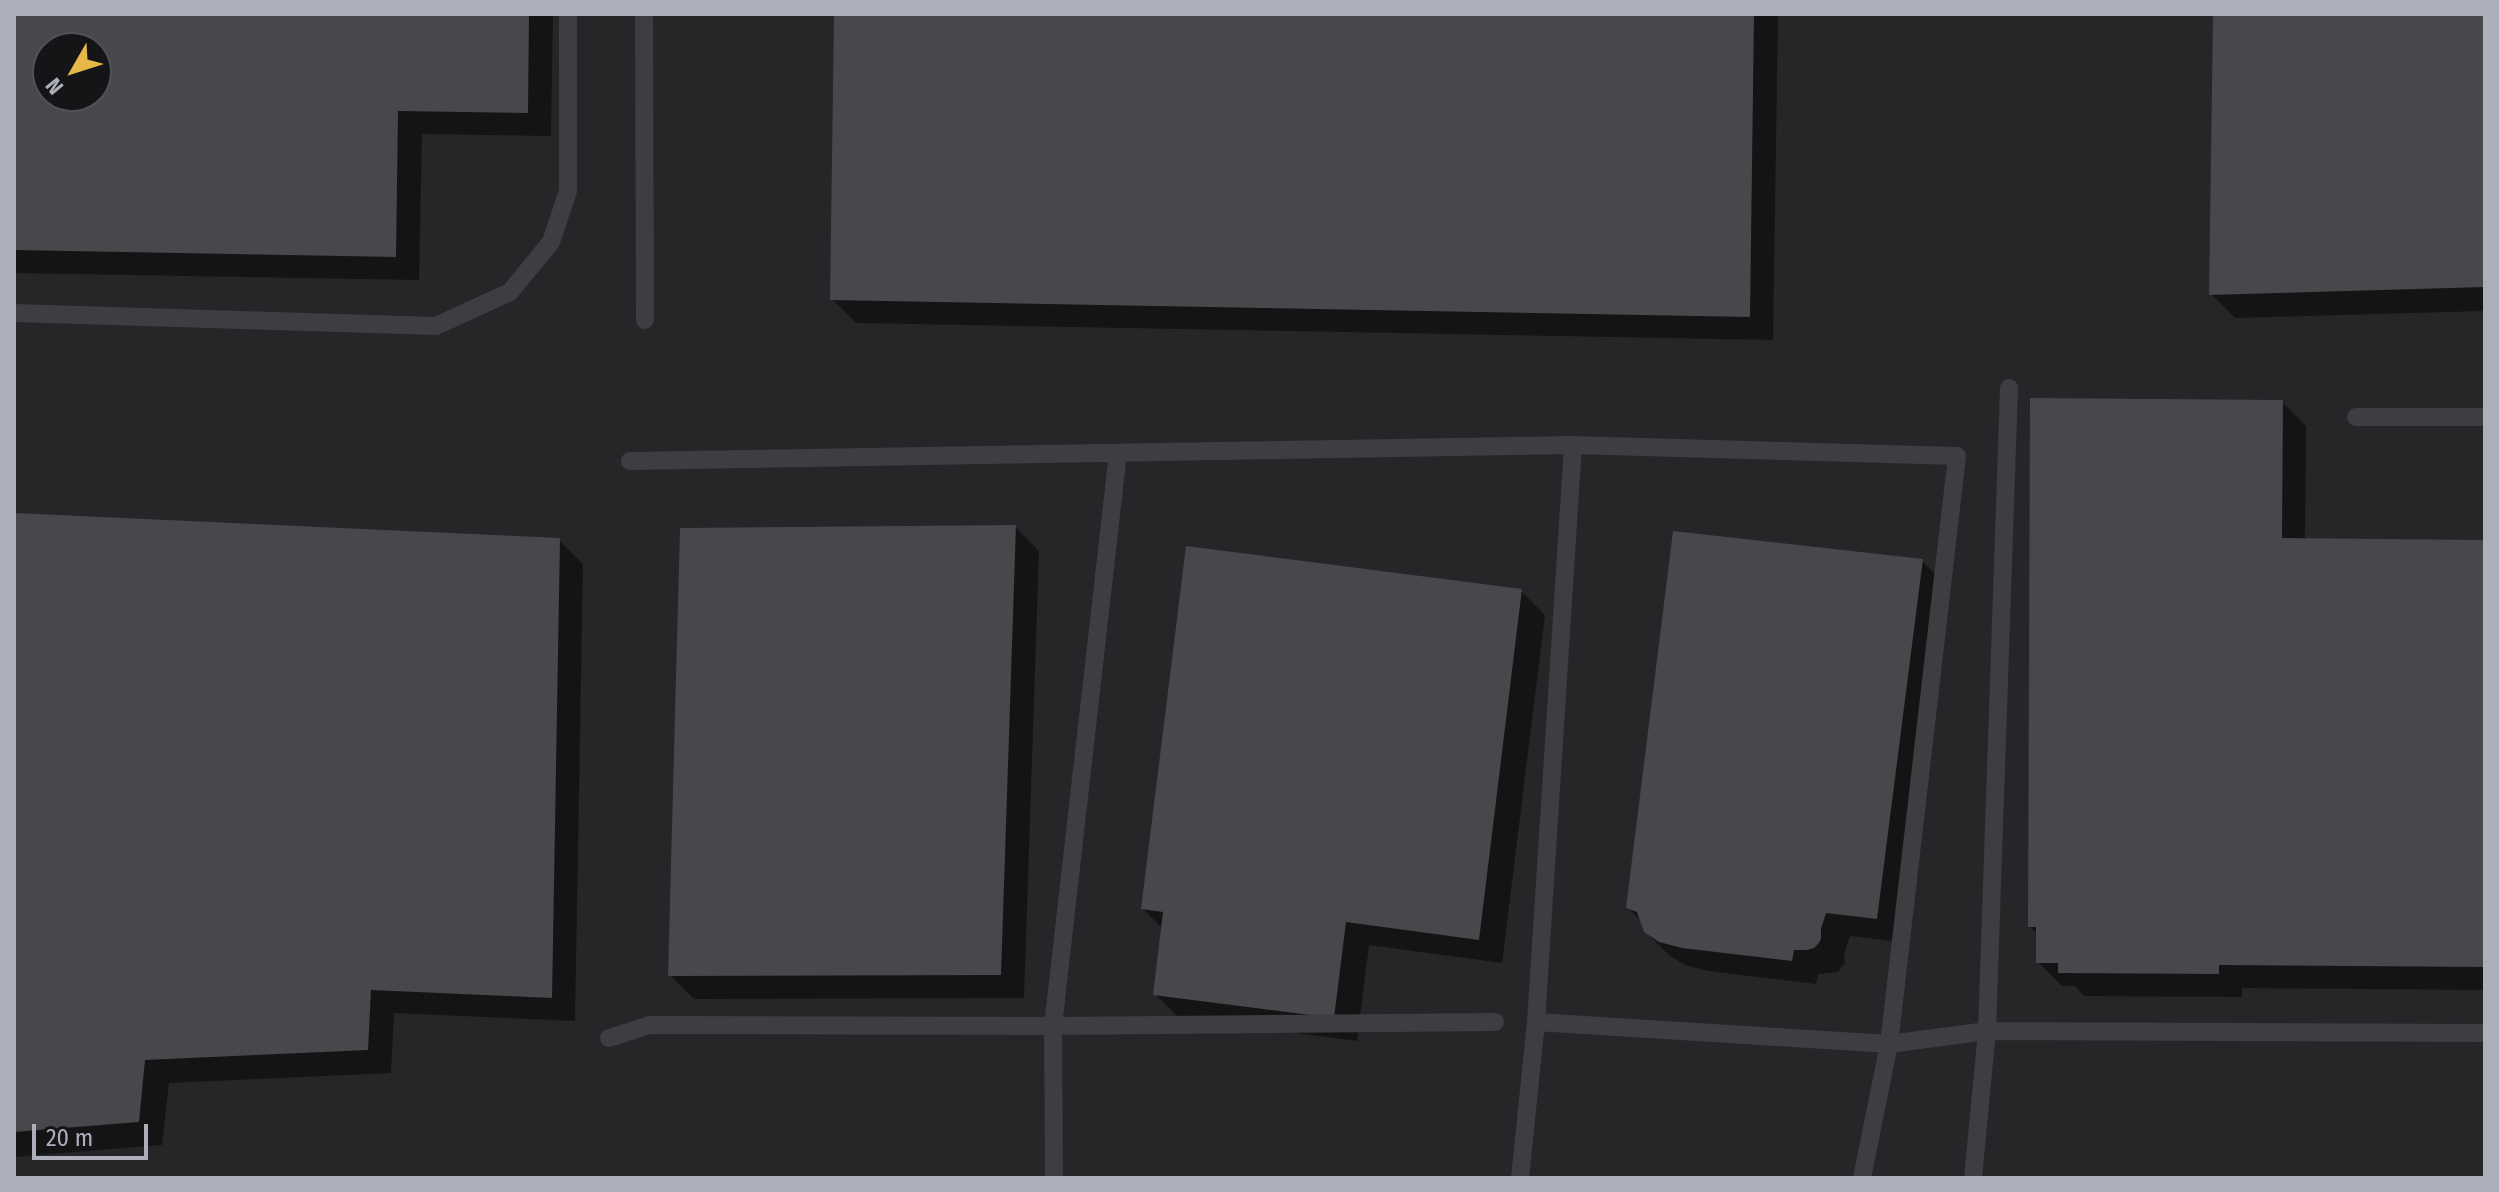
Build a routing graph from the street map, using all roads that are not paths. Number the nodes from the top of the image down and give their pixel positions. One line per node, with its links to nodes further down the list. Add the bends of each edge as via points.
1 (568, 14): 3 (lane, via 568,191 551,242 510,292 436,326)
2 (644, 14): 4 (lane)
3 (14, 313)
4 (645, 320)
5 (2009, 388): 14 (lane)
6 (2356, 417): 7 (lane)
7 (2485, 417)
8 (1573, 445): 9 (lane); 12 (lane); 17 (lane, via 1957,456)
9 (1118, 453): 10 (lane); 13 (lane)
10 (630, 461)
11 (1495, 1022): 13 (lane)
12 (1536, 1022): 17 (lane); 19 (lane)
13 (1053, 1026): 16 (lane, via 650,1025); 18 (lane)
14 (1987, 1031): 15 (lane); 17 (lane); 21 (lane)
15 (2485, 1033)
16 (609, 1038)
17 (1889, 1044): 20 (lane)
18 (1054, 1178)
19 (1520, 1178)
20 (1862, 1178)
21 (1973, 1178)

